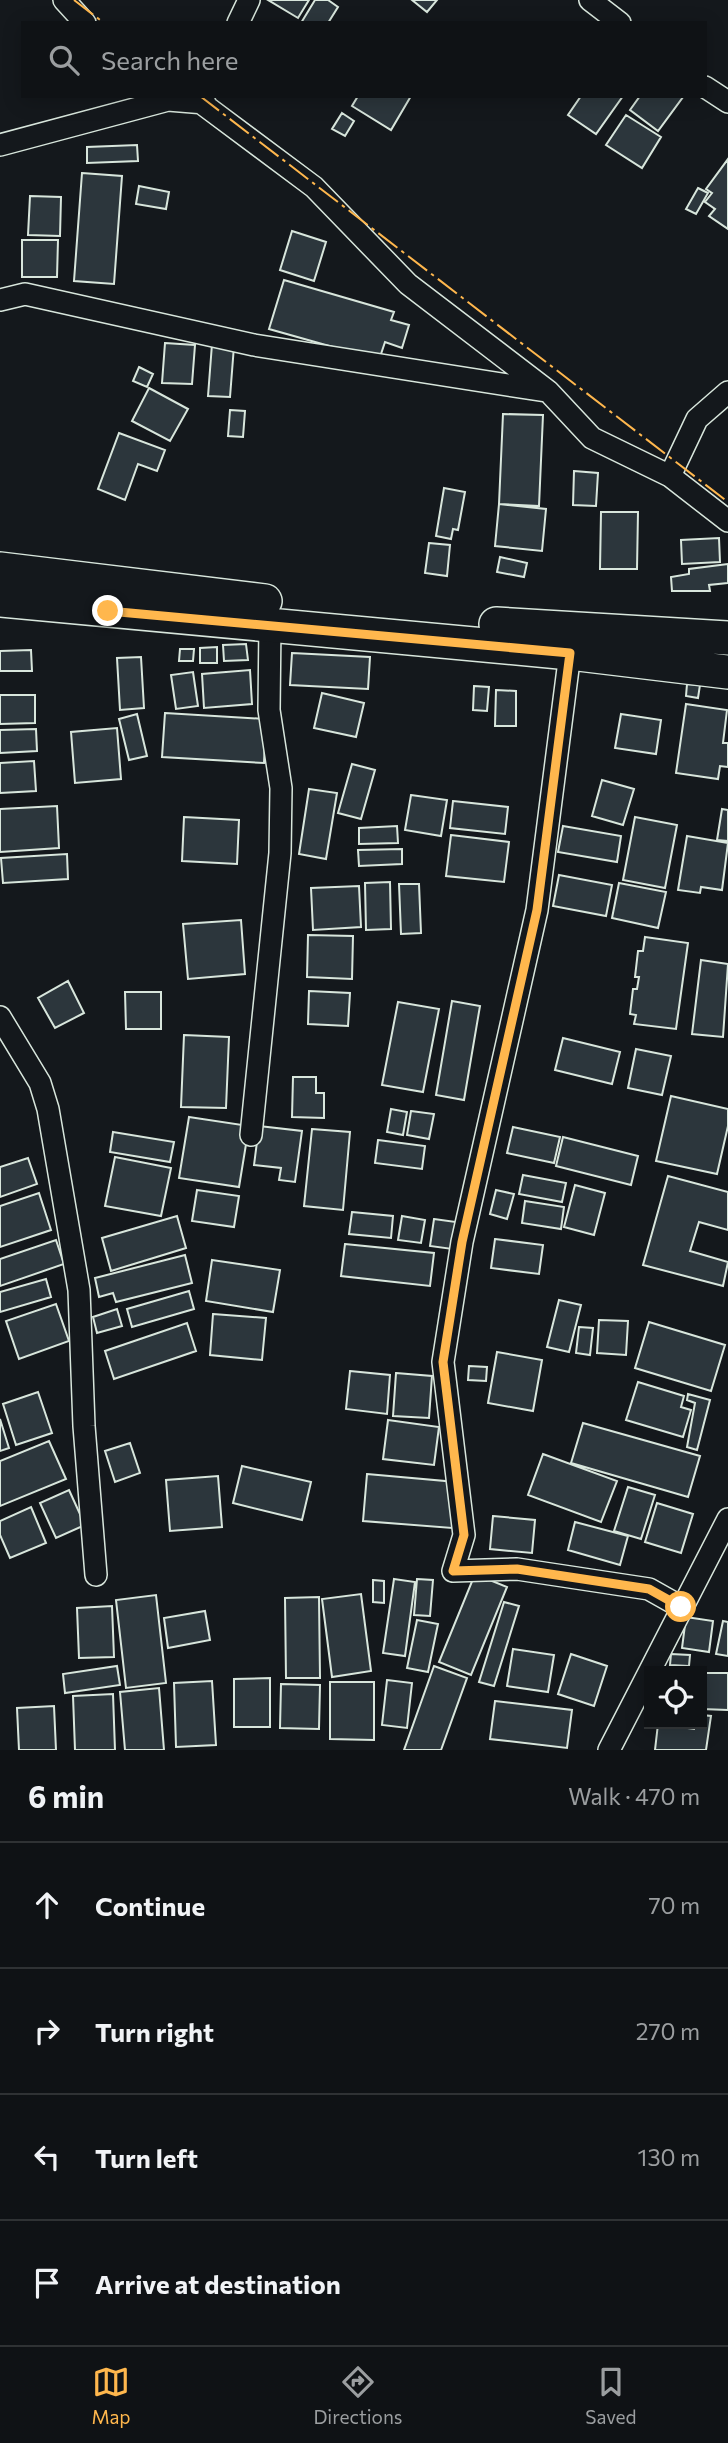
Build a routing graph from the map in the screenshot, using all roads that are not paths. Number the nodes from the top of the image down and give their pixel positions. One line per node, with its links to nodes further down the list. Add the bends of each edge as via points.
1 (64, 0): 4 (street)
2 (249, 0): 5 (street)
3 (590, 0): 6 (street)
4 (83, 21)
5 (239, 21)
6 (617, 21)
7 (707, 88): 9 (street)
8 (202, 99): 10 (street, via 167,100); 12 (street, via 314,187 408,284)
9 (728, 102)
10 (0, 145)
11 (0, 300): 12 (street, via 25,294 254,345)
12 (548, 391): 14 (street, via 592,438)
13 (728, 392): 14 (street, via 697,419)
14 (670, 476): 15 (street)
15 (728, 521)
16 (0, 569): 19 (main road, via 472,623)
17 (0, 600): 18 (main road)
18 (270, 624): 20 (main road); 23 (street, via 269,710 281,788 280,853)
19 (728, 638)
20 (570, 653): 21 (main road); 26 (street, via 537,910 462,1242 443,1362 464,1535 453,1571 517,1569 649,1589)
21 (728, 672)
22 (0, 1017): 25 (street, via 40,1083 48,1109 79,1290)
23 (251, 1135)
24 (728, 1519): 26 (street)
25 (96, 1575)
26 (681, 1607): 27 (street)
27 (610, 1750)

